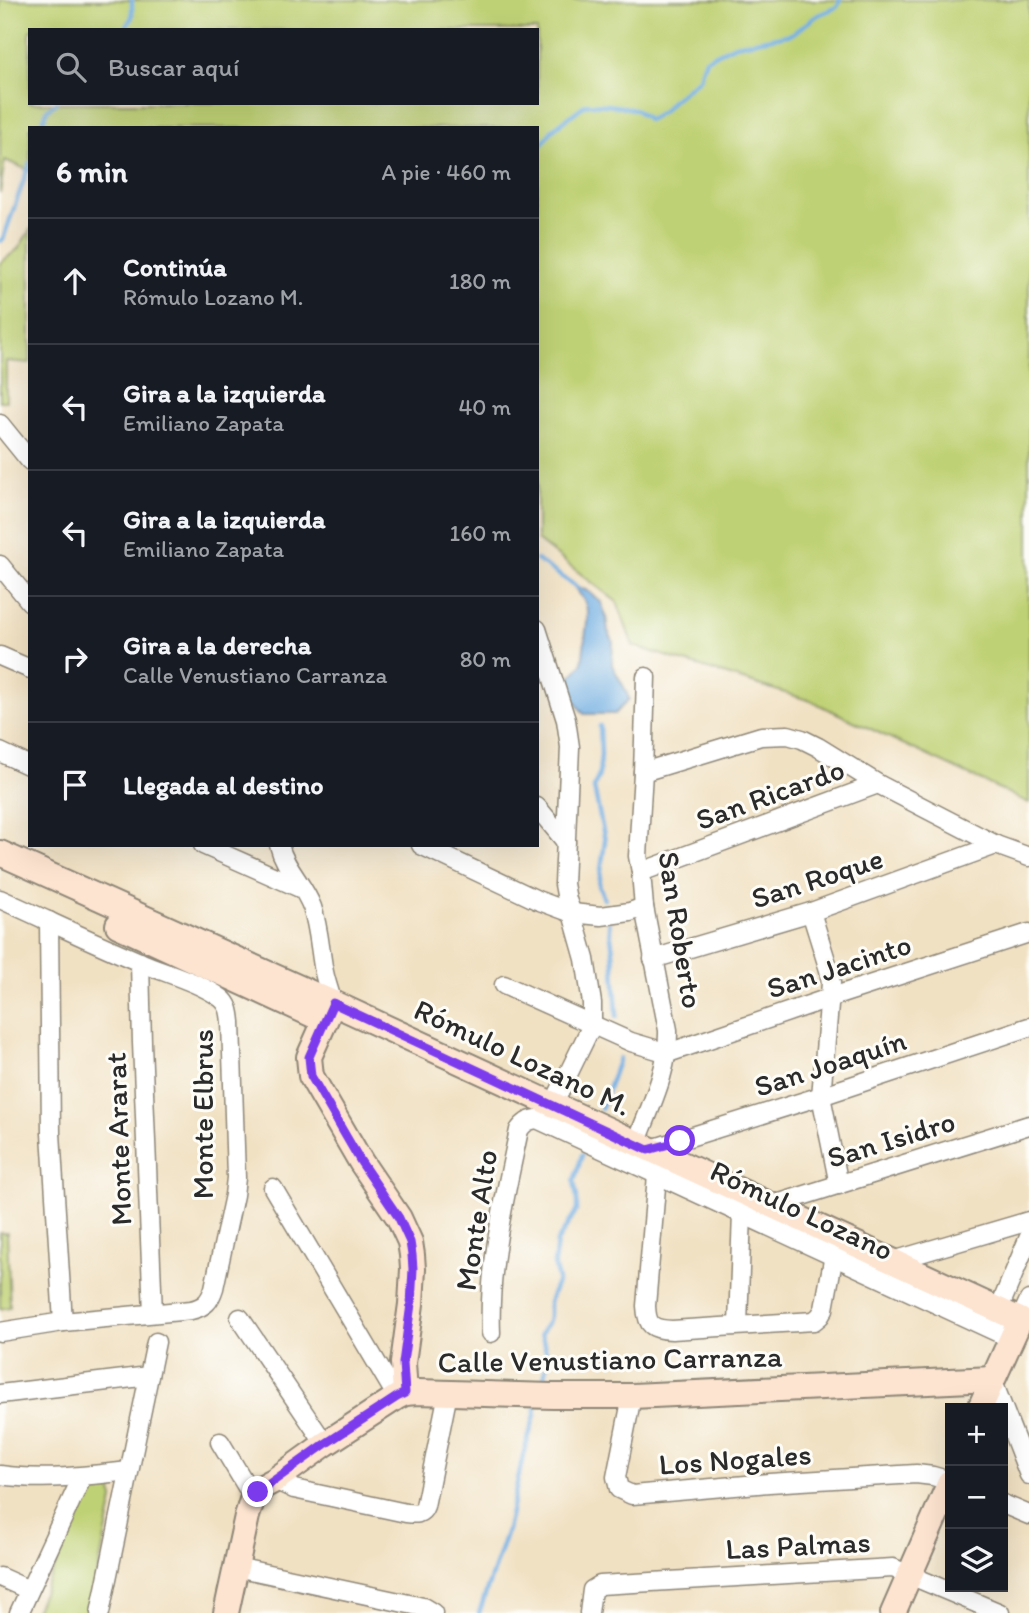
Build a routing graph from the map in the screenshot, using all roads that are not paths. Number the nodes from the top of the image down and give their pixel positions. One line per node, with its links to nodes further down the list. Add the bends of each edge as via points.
1 (0, 424): 2 (street)
2 (28, 459)
3 (0, 565): 4 (street)
4 (28, 600)
5 (539, 635): 14 (street, via 570,747)
6 (0, 656): 7 (street)
7 (28, 668)
8 (646, 677): 11 (street, San Roberto)
9 (0, 752): 10 (street)
10 (28, 765)
11 (643, 772): 12 (street, via 761,736 788,735 818,747); 22 (street, San Roberto)
12 (878, 784): 15 (street); 22 (street, San Ricardo)
13 (539, 809): 14 (street)
14 (566, 842): 27 (street, via 564,884)
15 (996, 845): 21 (street); 26 (street, San Roque)
16 (208, 847): 23 (street)
17 (279, 847): 23 (street)
18 (428, 847): 19 (street)
19 (450, 853): 27 (street)
20 (1, 854): 34 (street, Rómulo Lozano M.)
21 (1029, 857)
22 (641, 872): 25 (street, San Roberto)
23 (302, 888): 34 (street, via 315,918)
24 (0, 899): 28 (street)
25 (643, 907): 27 (street, via 601,916); 30 (street, San Roberto)
26 (811, 912): 30 (street, San Roque); 33 (street, via 829,970)
27 (572, 914): 35 (street, via 585,959)
28 (49, 921): 31 (street); 55 (street, via 51,1133)
29 (1029, 933): 33 (street, San Jacinto)
30 (653, 959): 37 (street, San Roberto, via 668,1030)
31 (141, 962): 52 (street, Monte Ararat); 52 (street, Monte Elbrus, via 227,1003 231,1021 236,1178 214,1288 204,1306)
32 (504, 985): 35 (street)
33 (829, 998): 37 (street, San Jacinto); 38 (street)
34 (328, 1012): 39 (street, Rómulo Lozano M.); 64 (street, via 309,1057 311,1076 410,1242 411,1304)
35 (592, 1025): 37 (street); 39 (street)
36 (1029, 1027): 38 (street, San Joaquín)
37 (668, 1053): 42 (street, San Roberto)
38 (821, 1096): 42 (street, San Joaquín); 44 (street)
39 (553, 1105): 42 (street, Rómulo Lozano M.)
40 (530, 1120): 43 (street, Rómulo Lozano, via 542,1121); 58 (street, Monte Alto, via 519,1130 492,1271)
41 (1029, 1125): 44 (street, San Isidro)
42 (642, 1147): 46 (street, Rómulo Lozano M.)
43 (657, 1175): 47 (street, Rómulo Lozano); 56 (street, via 646,1306 651,1326 671,1330)
44 (838, 1185): 46 (street, San Isidro)
45 (273, 1188): 64 (street)
46 (770, 1206): 51 (street, Rómulo Lozano M.)
47 (742, 1213): 50 (street, Rómulo Lozano); 56 (street)
48 (1029, 1221): 51 (street)
49 (1027, 1246): 53 (street)
50 (834, 1255): 53 (street, Rómulo Lozano); 56 (street, via 820,1317 809,1322)
51 (893, 1261): 53 (street, Rómulo Lozano M.)
52 (153, 1313): 55 (street)
53 (1015, 1317): 61 (street)
54 (240, 1318): 68 (street)
55 (63, 1322): 57 (street)
56 (738, 1325)
57 (0, 1332)
58 (491, 1333)
59 (156, 1342): 60 (street)
60 (149, 1376): 63 (street); 69 (street)
61 (992, 1379): 65 (street, Calle Venustiano Carranza); 66 (street); 71 (street)
62 (447, 1393): 64 (street, Calle Venustiano Carranza); 65 (street, Calle Venustiano Carranza); 73 (street, via 422,1512 406,1513 306,1492)
63 (0, 1394)
64 (401, 1395): 68 (street)
65 (632, 1396): 74 (street, Los Nogales, via 616,1476 619,1489 632,1495 916,1474)
66 (982, 1403)
67 (220, 1442): 76 (street)
68 (325, 1444): 73 (street)
69 (128, 1471): 72 (street); 84 (street)
70 (0, 1475): 72 (street)
71 (1029, 1475)
72 (82, 1477): 82 (street)
73 (275, 1480): 76 (street)
74 (945, 1480)
75 (945, 1494): 80 (street)
76 (253, 1497): 79 (street)
77 (1008, 1506): 78 (street)
78 (1029, 1516)
79 (236, 1567): 85 (street); 86 (street, via 423,1607)
80 (910, 1574): 87 (street, Las Palmas, via 893,1568 600,1585 592,1590); 88 (street); 89 (street, Las Palmas)
81 (0, 1577): 82 (street)
82 (29, 1590): 83 (street)
83 (19, 1613)
84 (100, 1613)
85 (226, 1613)
86 (433, 1613)
87 (589, 1613)
88 (893, 1613)
89 (1000, 1613)

